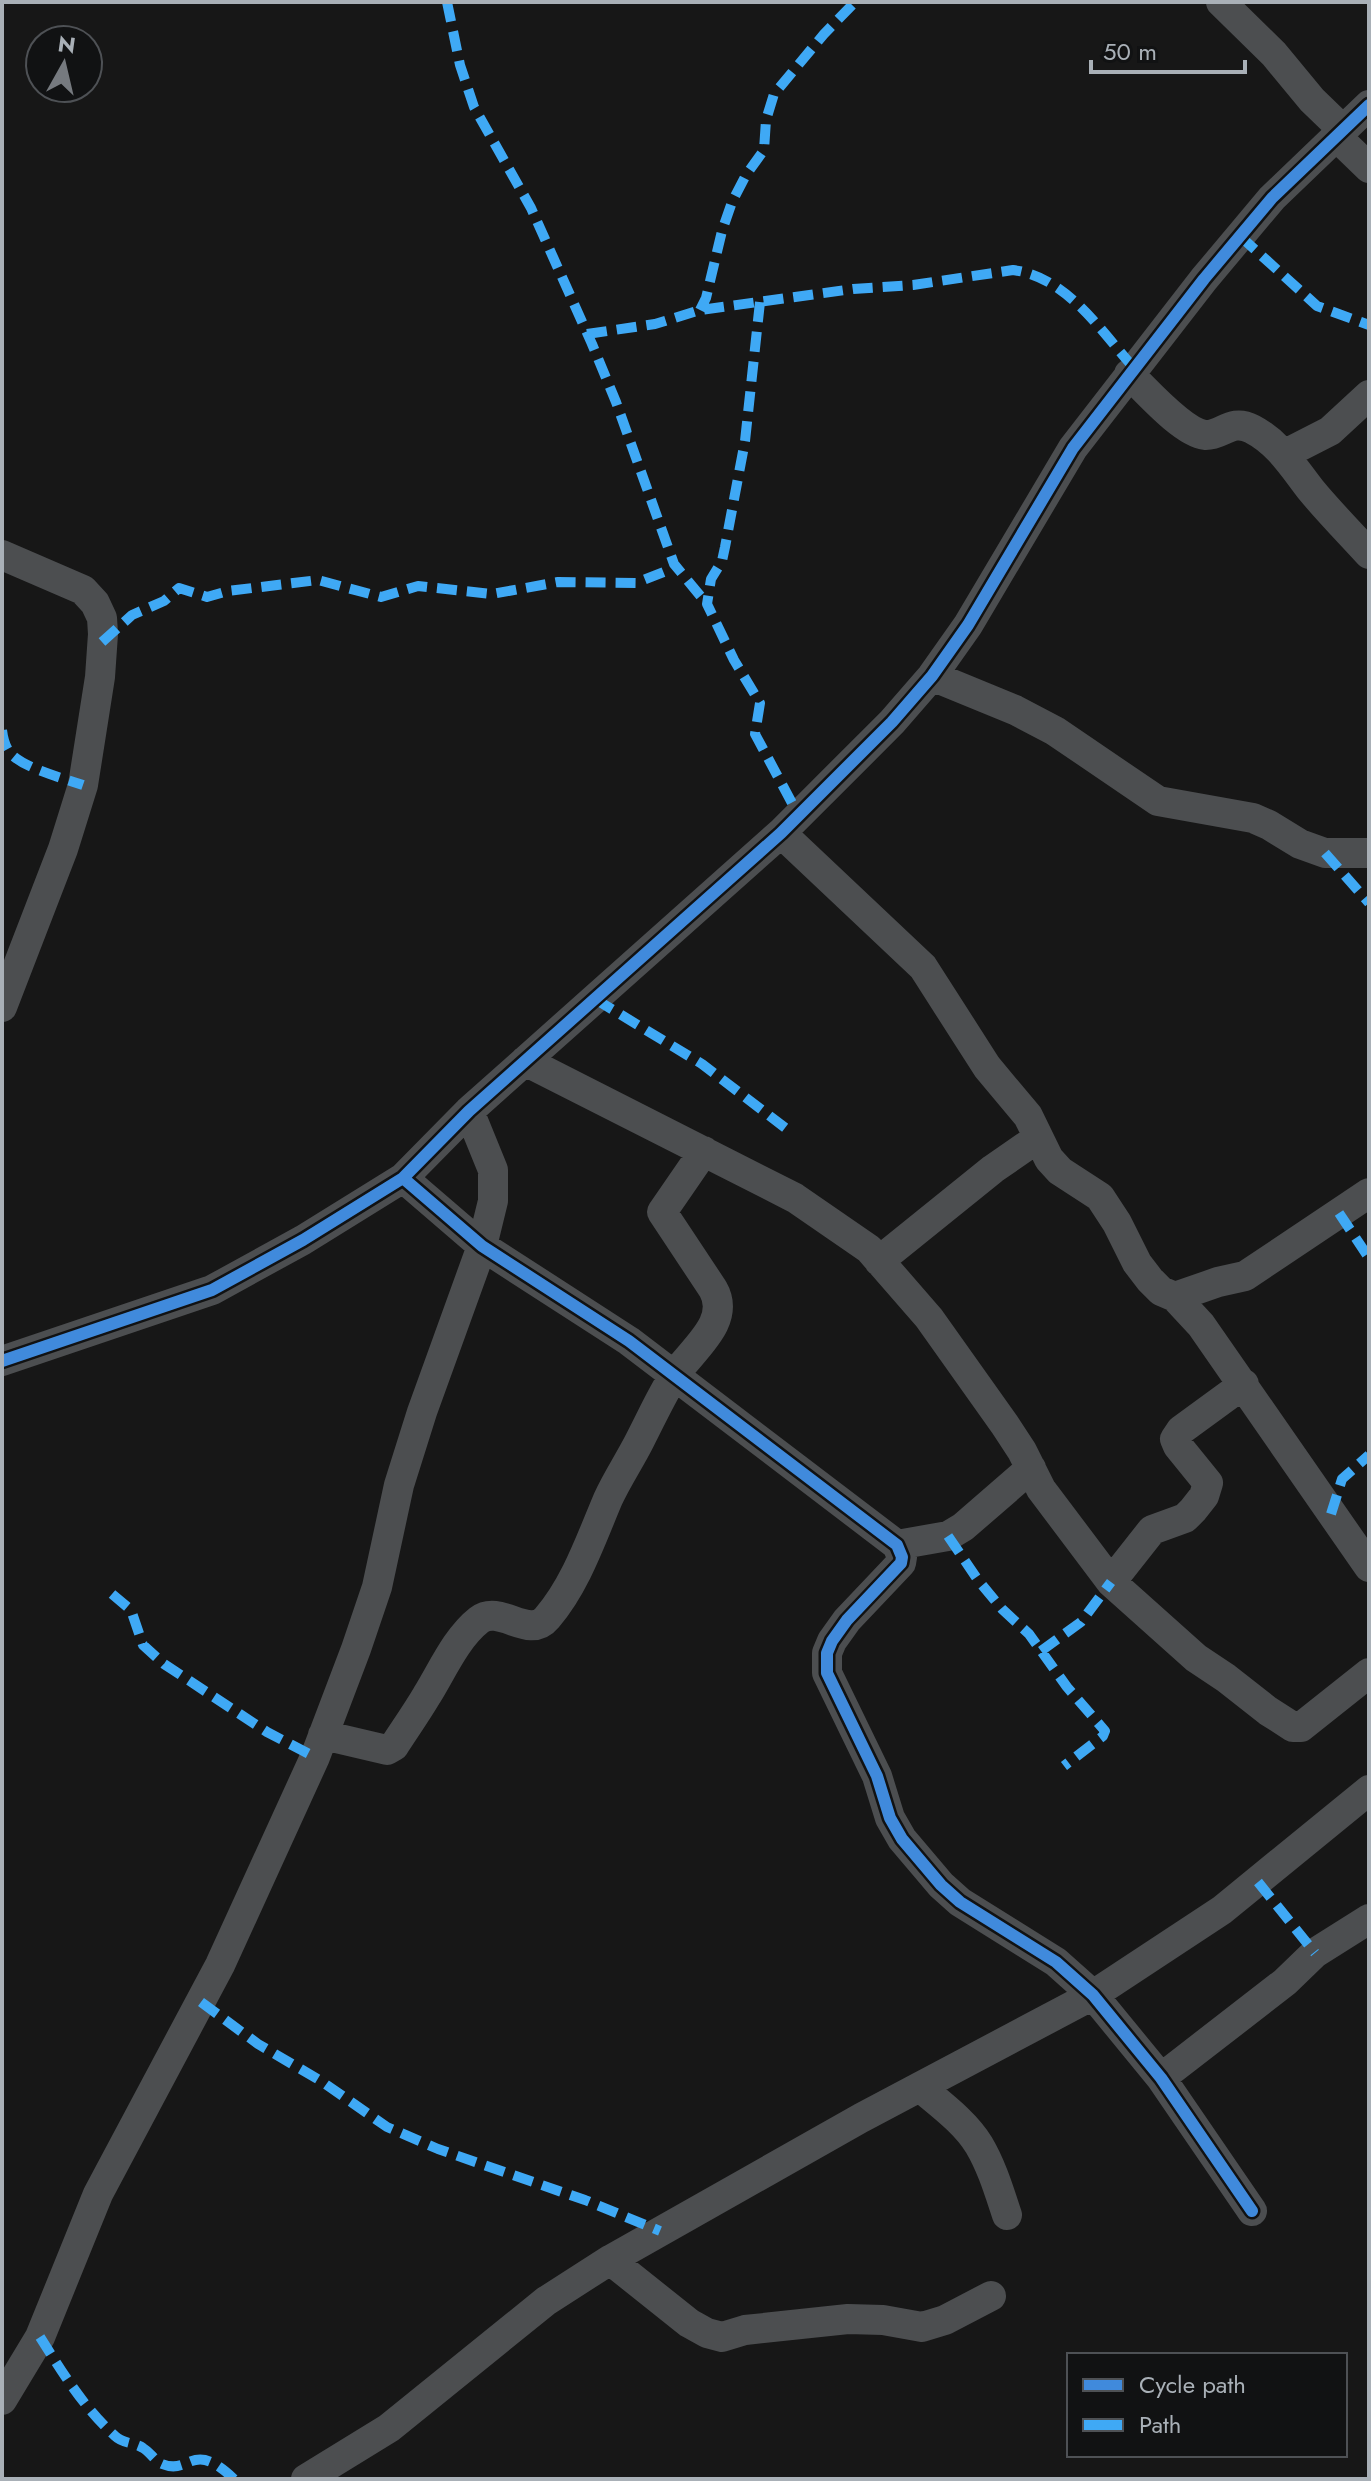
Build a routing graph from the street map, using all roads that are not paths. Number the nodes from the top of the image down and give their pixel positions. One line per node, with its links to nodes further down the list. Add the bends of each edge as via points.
1 (1221, 2): 3 (street, via 1274,54)
2 (1369, 105): 3 (street)
3 (1339, 132): 4 (street); 5 (street, via 1272,198)
4 (1369, 168)
5 (1129, 374): 7 (street, via 1195,432 1207,435 1226,427 1248,427); 10 (street, via 1073,448)
6 (1369, 395): 7 (street, via 1330,431)
7 (1285, 454): 8 (street)
8 (1369, 554)
9 (2, 555): 13 (street, via 83,590 102,618 103,634 83,785)
10 (932, 676): 11 (street); 12 (street, via 1055,731 1158,801 1253,818 1325,853)
11 (781, 833): 14 (street); 16 (street, via 923,967)
12 (1369, 853)
13 (2, 1007)
14 (525, 1061): 15 (street); 17 (street)
15 (469, 1111): 18 (street); 20 (street, via 493,1170 493,1201)
16 (1038, 1138): 21 (street); 22 (street, via 1060,1171 1100,1197 1137,1263 1161,1291)
17 (704, 1151): 21 (street, via 823,1215); 24 (street, via 662,1212 720,1309)
18 (403, 1178): 20 (street); 23 (street, via 212,1290)
19 (1369, 1193): 22 (street, via 1245,1276)
20 (482, 1246): 24 (street); 31 (street, via 422,1412 399,1485 377,1587)
21 (879, 1261): 26 (street, via 929,1318)
22 (1175, 1297): 25 (street)
23 (2, 1361)
24 (674, 1376): 27 (street); 31 (street, via 610,1496 584,1558 542,1623 479,1620 387,1750)
25 (1244, 1384): 28 (street); 29 (street, via 1175,1439 1208,1483 1204,1496 1185,1518 1152,1530)
26 (1031, 1468): 27 (street, via 948,1536); 29 (street)
27 (897, 1545): 34 (street, via 901,1563 832,1641 827,1673 835,1693 877,1776 890,1818 941,1885 1056,1962)
28 (1369, 1567)
29 (1111, 1582): 30 (street, via 1184,1649 1293,1727 1309,1722)
30 (1369, 1673)
31 (323, 1735): 41 (street, via 220,1965 98,2194 40,2337)
32 (1369, 1790): 34 (street, via 1222,1910)
33 (1369, 1919): 35 (street, via 1315,1953)
34 (1093, 1995): 35 (street); 36 (street)
35 (1161, 2078): 37 (street)
36 (920, 2087): 38 (street, via 977,2142); 39 (street)
37 (1252, 2211)
38 (1007, 2215)
39 (610, 2260): 40 (street, via 689,2323 722,2337 848,2319 922,2327); 42 (street, via 546,2301 389,2428)
40 (991, 2296)
41 (2, 2400)
42 (306, 2479)

